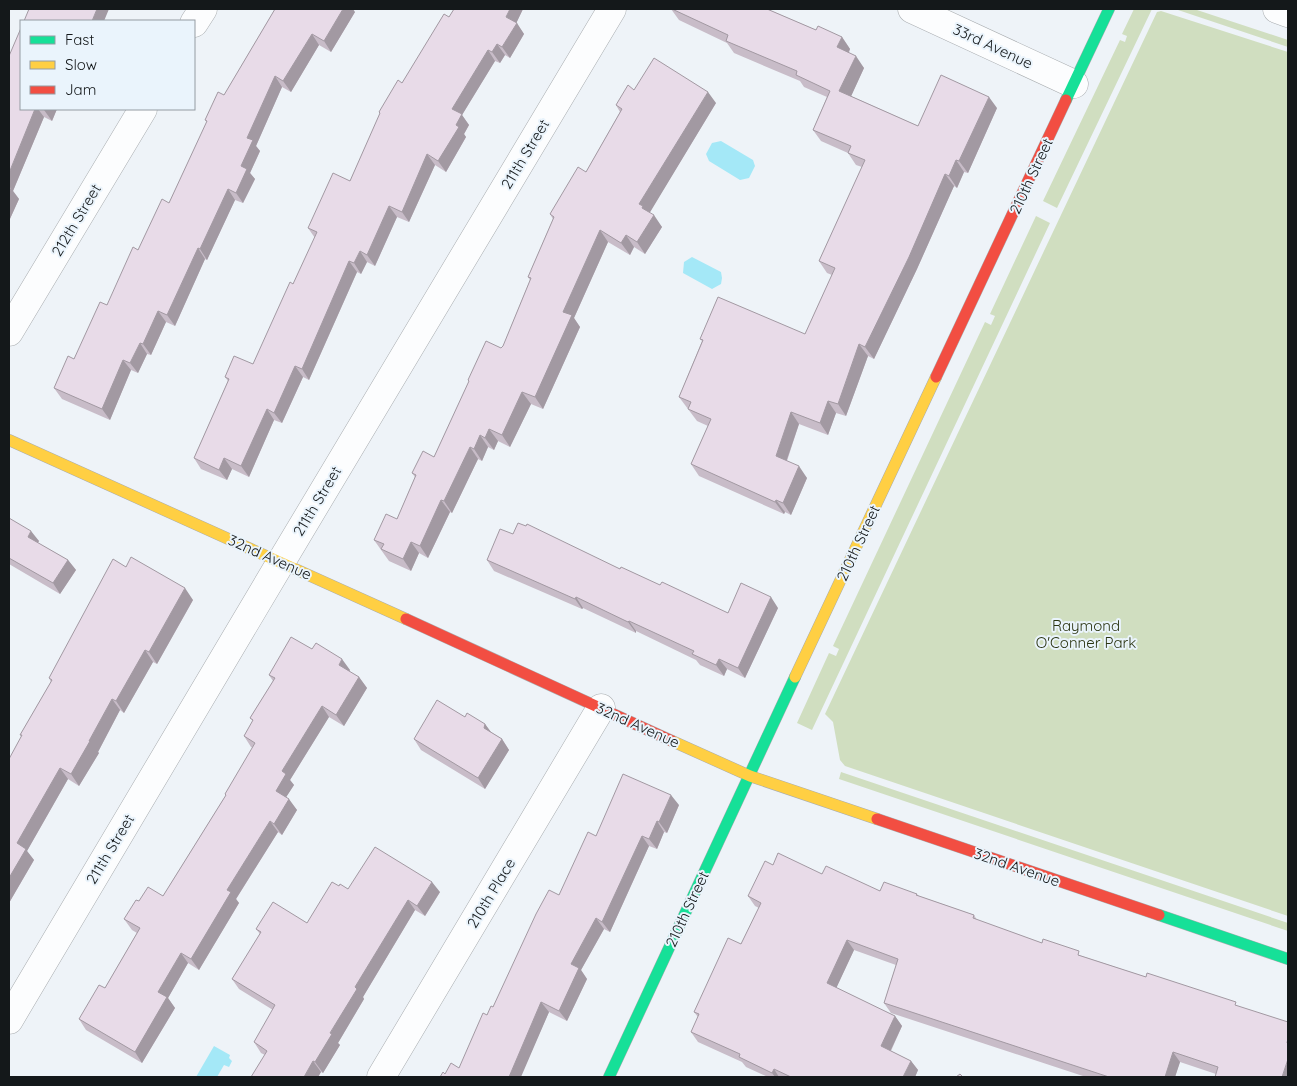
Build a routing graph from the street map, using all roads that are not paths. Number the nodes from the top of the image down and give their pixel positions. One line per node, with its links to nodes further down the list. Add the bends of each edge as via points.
1 (203, 9): 7 (street)
2 (612, 9): 12 (street, 211th Street)
3 (912, 9): 8 (street, 33rd Avenue)
4 (1109, 9): 8 (street, 210th Street)
5 (1277, 9): 6 (street)
6 (1288, 13)
7 (195, 22)
8 (1074, 84): 14 (street, 210th Street)
9 (142, 110): 10 (street, 212th Street)
10 (9, 332)
11 (9, 440): 12 (street, 32nd Avenue)
12 (281, 562): 13 (street, 32nd Avenue); 16 (street, 211th Street)
13 (601, 708): 14 (street, 32nd Avenue); 18 (street, 210th Place)
14 (750, 776): 15 (street, 32nd Avenue); 17 (street, 210th Street)
15 (1288, 959)
16 (9, 1020)
17 (617, 1075)
18 (381, 1077)

